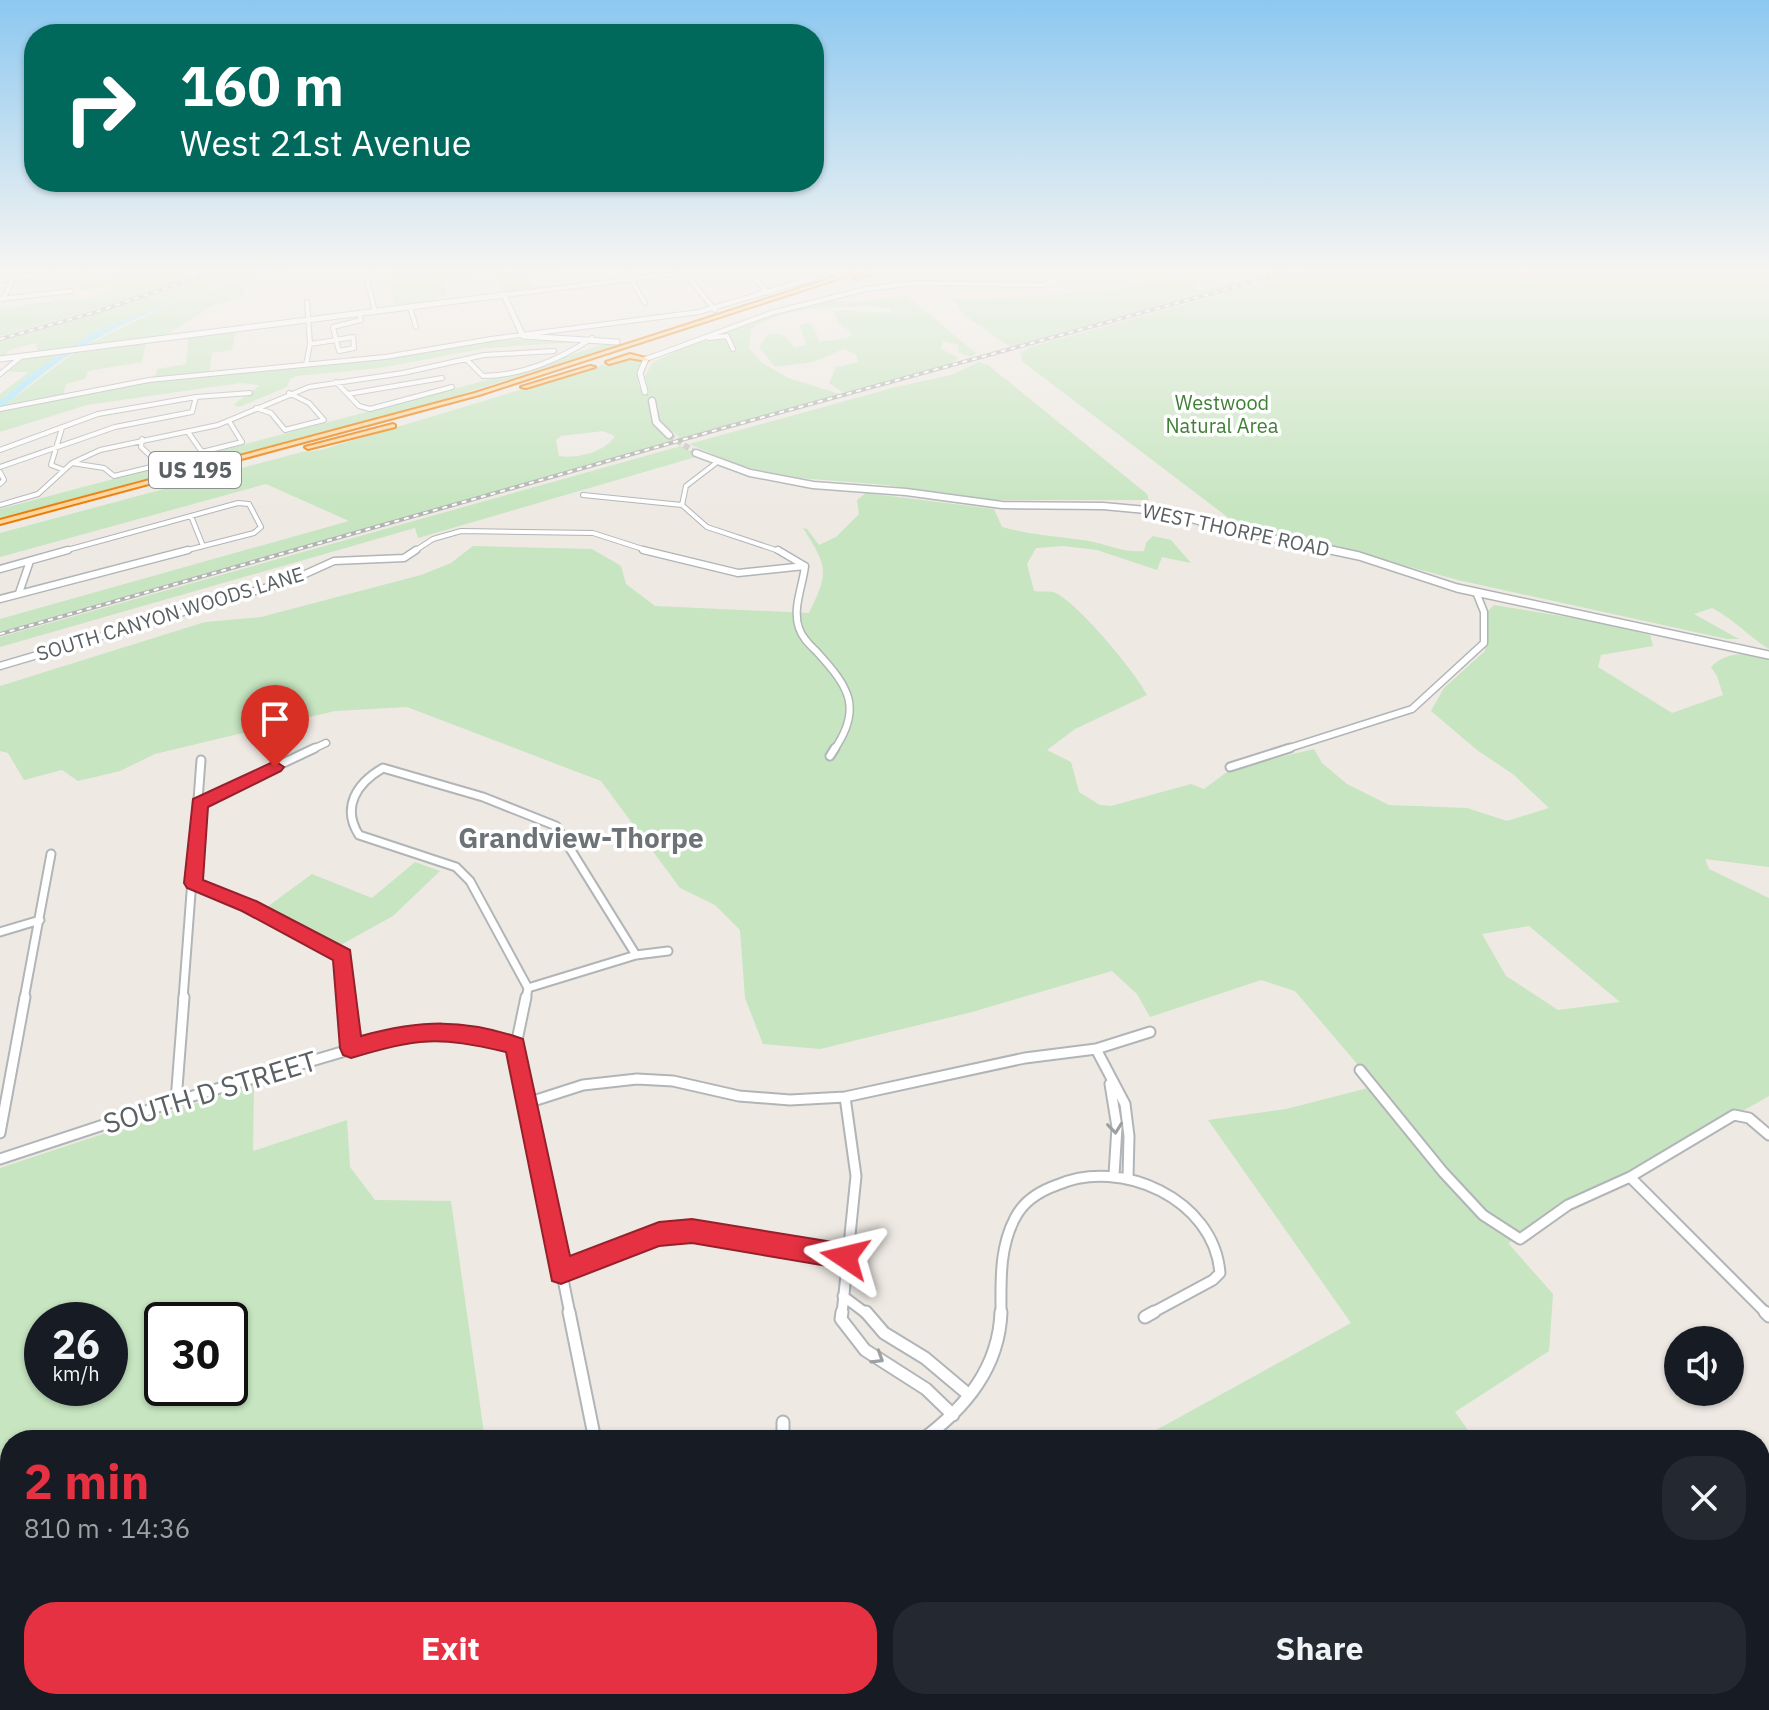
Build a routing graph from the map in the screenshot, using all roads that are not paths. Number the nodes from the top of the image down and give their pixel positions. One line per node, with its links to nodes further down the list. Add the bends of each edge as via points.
1 (73, 350): 12 (street)
2 (309, 350): 16 (street)
3 (430, 350): 16 (street)
4 (573, 350): 18 (street)
5 (616, 350): 21 (highway)
6 (620, 350): 21 (highway, US 195)
7 (638, 350): 23 (highway)
8 (643, 350): 15 (highway)
9 (674, 350): 15 (street)
10 (554, 351): 11 (street)
11 (508, 353): 14 (street); 18 (street)
12 (21, 357): 13 (street); 19 (street)
13 (0, 359)
14 (466, 359): 17 (street); 18 (street, via 488,377)
15 (646, 359): 23 (highway, via 625,356); 24 (street, via 640,373)
16 (306, 365): 31 (street, via 149,380)
17 (429, 368): 20 (street); 22 (street)
18 (520, 369)
19 (0, 374)
20 (442, 378): 27 (street); 27 (street, via 452,387 370,409)
21 (530, 378): 33 (highway, US 195)
22 (336, 382): 26 (street); 27 (street)
23 (524, 387): 41 (highway)
24 (645, 392)
25 (250, 393): 28 (street)
26 (289, 393): 30 (street); 30 (street, via 309,403 324,420 288,430 271,413)
27 (348, 394)
28 (196, 397): 32 (street, via 192,411); 35 (street, via 98,414)
29 (652, 401): 37 (street, via 656,422)
30 (256, 408): 34 (street)
31 (0, 409)
32 (157, 418): 38 (street); 40 (street)
33 (390, 419): 41 (highway, via 310,441); 53 (highway, US 195)
34 (229, 421): 36 (street); 36 (street, via 242,442 199,451)
35 (62, 428): 40 (street); 42 (street)
36 (188, 432): 38 (street)
37 (669, 435)
38 (155, 436): 39 (street)
39 (142, 439): 44 (street); 44 (street, via 141,447 156,464 114,476 104,468)
40 (58, 447): 46 (street); 47 (street, via 51,467)
41 (308, 447): 54 (highway, US 195)
42 (0, 450)
43 (696, 453): 45 (street, WEST THORPE ROAD)
44 (72, 463): 47 (street)
45 (716, 463): 51 (street, via 691,479); 59 (street, WEST THORPE ROAD, via 813,485 1002,505 1168,512 1359,556)
46 (0, 469): 48 (street)
47 (64, 470): 50 (street, via 38,494)
48 (1, 484)
49 (583, 495): 51 (street)
50 (0, 505)
51 (682, 505): 57 (street, via 709,531 771,545)
52 (191, 516): 55 (street); 55 (street, via 246,502 261,527); 56 (street)
53 (0, 522)
54 (0, 529)
55 (203, 546): 60 (street)
56 (30, 561): 58 (street); 60 (street)
57 (805, 566): 63 (street, SOUTH CANYON WOODS LANE, via 738,573 593,533 461,531 433,539 404,558 334,561 292,580); 65 (street, via 799,630 840,678 853,706 849,730)
58 (0, 569)
59 (1476, 592): 62 (street, WEST THORPE ROAD); 67 (street, via 1484,612 1484,643 1412,709)
60 (19, 593): 61 (street)
61 (0, 599)
62 (1769, 655)
63 (0, 666)
64 (326, 743): 68 (street)
65 (830, 756)
66 (201, 760): 68 (street)
67 (1230, 767)
68 (199, 803): 70 (street)
69 (51, 854): 71 (street)
70 (194, 883): 78 (street, via 343,956); 83 (street)
71 (40, 920): 72 (street); 85 (street)
72 (0, 932)
73 (668, 951): 74 (street)
74 (636, 955): 75 (street); 75 (street, via 556,826 483,797 383,768 369,774 351,802 349,824 359,835 456,867 470,881)
75 (528, 988): 77 (street)
76 (1150, 1032): 79 (street)
77 (516, 1045): 78 (street, SOUTH D STREET, via 453,1031 427,1031); 84 (street)
78 (351, 1048): 83 (street, SOUTH D STREET)
79 (1096, 1049): 81 (street); 82 (street, via 1025,1058)
80 (1360, 1070): 89 (street, via 1483,1215 1520,1239 1568,1205)
81 (1111, 1082): 88 (street, one-way to 88, via 1117,1137); 90 (street, via 1122,1096 1128,1126)
82 (845, 1097): 84 (street, via 739,1096 637,1079 583,1085); 91 (street, via 856,1176)
83 (176, 1101): 87 (street, SOUTH D STREET)
84 (527, 1103): 92 (street)
85 (0, 1133)
86 (1769, 1135): 89 (street, via 1749,1118 1734,1115)
87 (0, 1159)
88 (1114, 1175): 90 (street); 96 (street, via 1057,1185 1017,1214 1003,1255 1003,1314 995,1351)
89 (1630, 1177): 94 (street)
90 (1128, 1178): 95 (street, via 1184,1206 1220,1257 1220,1273 1213,1280)
91 (845, 1257): 92 (street, via 692,1231 659,1234); 93 (street)
92 (561, 1272): 99 (street)
93 (843, 1296): 96 (street); 97 (street, one-way to 97, via 841,1319 853,1339 926,1389)
94 (1769, 1316)
95 (1145, 1317)
96 (969, 1395): 97 (street)
97 (953, 1415): 101 (street)
98 (783, 1422): 100 (street)
99 (593, 1430)
100 (783, 1430)
101 (934, 1430)

